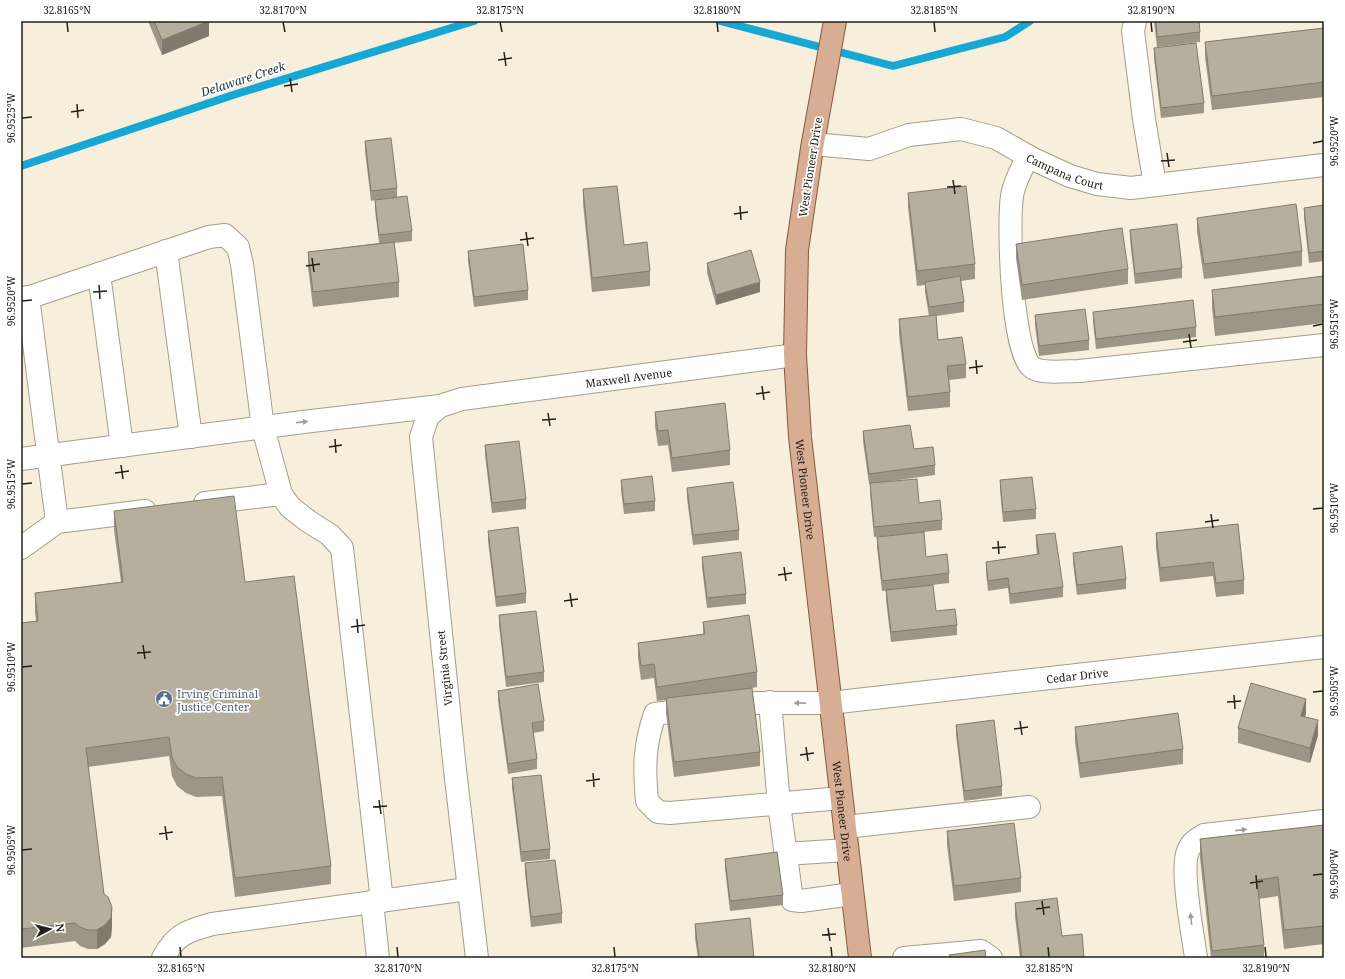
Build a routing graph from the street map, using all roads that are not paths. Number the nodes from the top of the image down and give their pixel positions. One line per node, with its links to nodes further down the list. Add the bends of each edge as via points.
1 (835, 21): 3 (main road, West Pioneer Drive)
2 (1135, 21): 6 (street, via 1133,31)
3 (813, 144): 4 (street, Campana Court, via 869,149 909,135 961,129 996,138); 11 (main road, West Pioneer Drive, via 797,250)
4 (1028, 156): 6 (street, Campana Court, via 1070,176 1097,184 1131,188); 10 (street, via 1015,184 1010,226 1012,287 1019,340 1026,361 1033,368 1079,371)
5 (1324, 165): 6 (street, Campana Court)
6 (1154, 186)
7 (166, 251): 8 (street); 13 (street, via 209,237 225,235 238,247); 14 (street)
8 (99, 274): 9 (street); 15 (street)
9 (24, 299): 16 (street)
10 (1324, 345)
11 (795, 355): 12 (street, Maxwell Avenue, via 462,400); 25 (main road, West Pioneer Drive, via 800,437)
12 (440, 406): 13 (street, one-way to 12); 33 (street, Virginia Street, via 428,416 421,437)
13 (263, 428): 14 (street); 18 (street)
14 (191, 437): 15 (street)
15 (122, 446): 16 (street)
16 (48, 455): 17 (street); 21 (street)
17 (21, 459)
18 (281, 494): 19 (street); 35 (street, via 290,507 330,535 342,548)
19 (188, 505)
20 (165, 508): 21 (street)
21 (57, 522): 22 (street)
22 (21, 548)
23 (1324, 647): 25 (street, Cedar Drive, via 1010,684)
24 (770, 702): 25 (street, Cedar Drive, one-way to 24); 27 (street); 27 (street, Cedar Drive, via 737,703 655,714 648,733 644,766 647,800 658,812)
25 (830, 702): 26 (main road, West Pioneer Drive)
26 (841, 798): 27 (street); 30 (main road, West Pioneer Drive)
27 (779, 804): 32 (street)
28 (1029, 808): 30 (street)
29 (1324, 821): 42 (street, one-way to 29, via 1185,868 1187,852 1193,842 1204,835)
30 (845, 827): 31 (main road, West Pioneer Drive)
31 (847, 850): 32 (street); 34 (main road, West Pioneer Drive)
32 (786, 854): 34 (street, via 792,900)
33 (468, 889): 35 (street); 38 (street, Virginia Street)
34 (852, 894): 39 (main road, West Pioneer Drive)
35 (377, 901): 36 (street, via 212,924 187,931); 37 (street)
36 (162, 958)
37 (378, 958)
38 (477, 958)
39 (860, 958)
40 (904, 958): 41 (street, via 981,951)
41 (990, 958)
42 (1196, 958)

